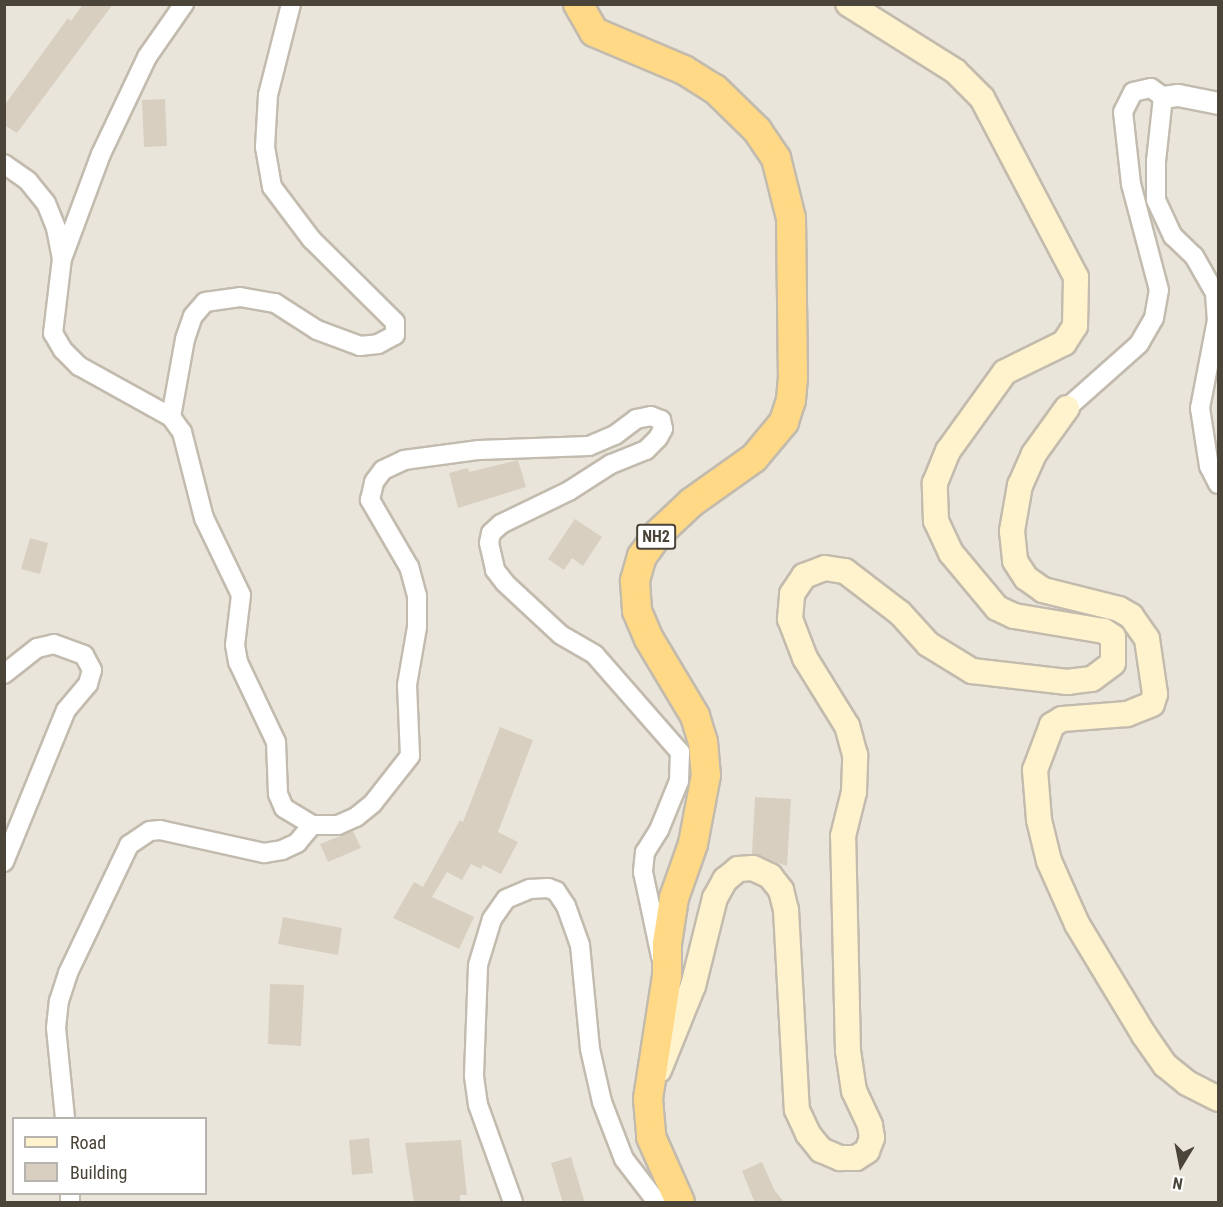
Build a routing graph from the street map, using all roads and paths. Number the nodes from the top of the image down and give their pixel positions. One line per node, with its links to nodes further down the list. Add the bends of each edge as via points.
1 (184, 4): 8 (street, via 147,57 101,154)
2 (291, 4): 10 (street, via 268,95 265,147 272,187 312,240 395,322 394,335 378,344 360,346 317,330 275,303 240,297 205,302 194,316 185,339)
3 (578, 4): 15 (highway, NH2, via 594,32 716,89 757,130 776,158 791,218 793,377 791,400 783,422 754,458 692,502 658,533 642,556 635,581 637,611 649,639 695,716 703,742 706,775 695,833 674,898)
4 (848, 4): 16 (main road, via 954,71 982,98 1076,277 1075,326 1064,343 1005,372 948,451 935,483 936,521 951,553 997,609 1014,616 1104,631 1113,638 1113,663 1092,679 1067,682 972,671 928,644 900,613 845,571 825,568 804,576 792,594 790,619 805,658 847,726 855,755 854,792 843,836 848,1051 854,1091 872,1138 867,1151 856,1158 840,1158 822,1150 808,1134 797,1110 786,910 781,890 770,876 753,868 738,869 725,880 715,898 693,987)
5 (1163, 97): 6 (street, via 1178,95); 9 (street, via 1151,88 1133,92 1123,112 1131,184 1159,290 1154,318 1139,344); 11 (street, via 1155,161 1156,200 1173,236 1194,256 1215,293 1217,320 1200,408 1209,466)
6 (1218, 103)
7 (4, 164): 8 (street, via 28,181 46,203)
8 (62, 258): 10 (street, via 53,333 63,350 79,366)
9 (1067, 408): 17 (main road, via 1034,454 1020,485 1012,531 1015,561 1026,578 1043,590 1119,609 1131,616 1147,639 1155,694 1152,704 1127,714 1062,719 1052,725 1035,770 1039,820 1049,861 1077,924 1144,1035 1165,1065 1187,1083)
10 (171, 417): 13 (street, via 182,432 204,518 240,596 235,645 238,662 276,742 278,794 284,808)
11 (1218, 484)
12 (4, 674): 14 (street, via 37,648 54,644 84,655 92,670 88,684 66,710)
13 (312, 825): 15 (street, via 339,825 356,817 373,803 410,756 406,685 417,627 417,596 409,567 370,500 374,482 383,470 404,460 479,450 589,446 615,435 636,419 651,416 661,420 663,429 646,450 610,464 569,491 501,524 491,533 489,543 495,570 505,583 561,635 595,655 680,752 679,781 645,852 643,872 649,915); 18 (street, via 297,843 264,853 160,830 150,831 129,844 68,973 59,1001 56,1028)
14 (4, 862)
15 (667, 976): 16 (highway, NH2)
16 (648, 1099): 21 (highway, NH2, via 651,1137)
17 (1218, 1099)
18 (65, 1117)
19 (513, 1203): 20 (street, via 478,1105 474,1075 478,965 492,919 506,899 530,889 548,888 556,891 566,906 580,945 590,1049 602,1102 624,1159)
20 (657, 1203)
21 (680, 1203)

